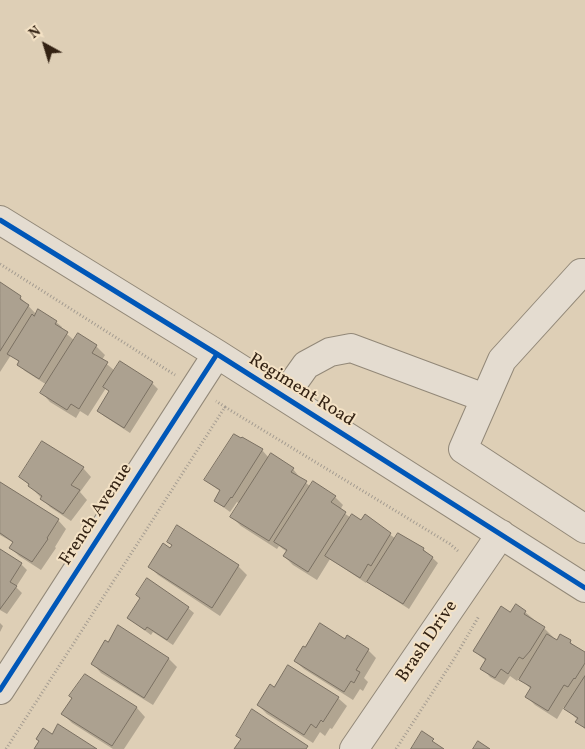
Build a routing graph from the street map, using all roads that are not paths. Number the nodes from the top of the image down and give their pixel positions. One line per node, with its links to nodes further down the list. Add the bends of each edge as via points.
1 (0, 220): 3 (street, Regiment Road)
2 (585, 273): 5 (street, via 581,273 502,360)
3 (217, 354): 4 (street, Regiment Road); 9 (street, French Avenue)
4 (284, 396): 5 (street, via 306,365 330,352 351,348); 7 (street, Regiment Road)
5 (485, 398): 6 (street, via 463,450)
6 (585, 529)
7 (501, 534): 8 (street, Regiment Road); 10 (street, Brash Drive)
8 (585, 588)
9 (0, 690)
10 (354, 749)

